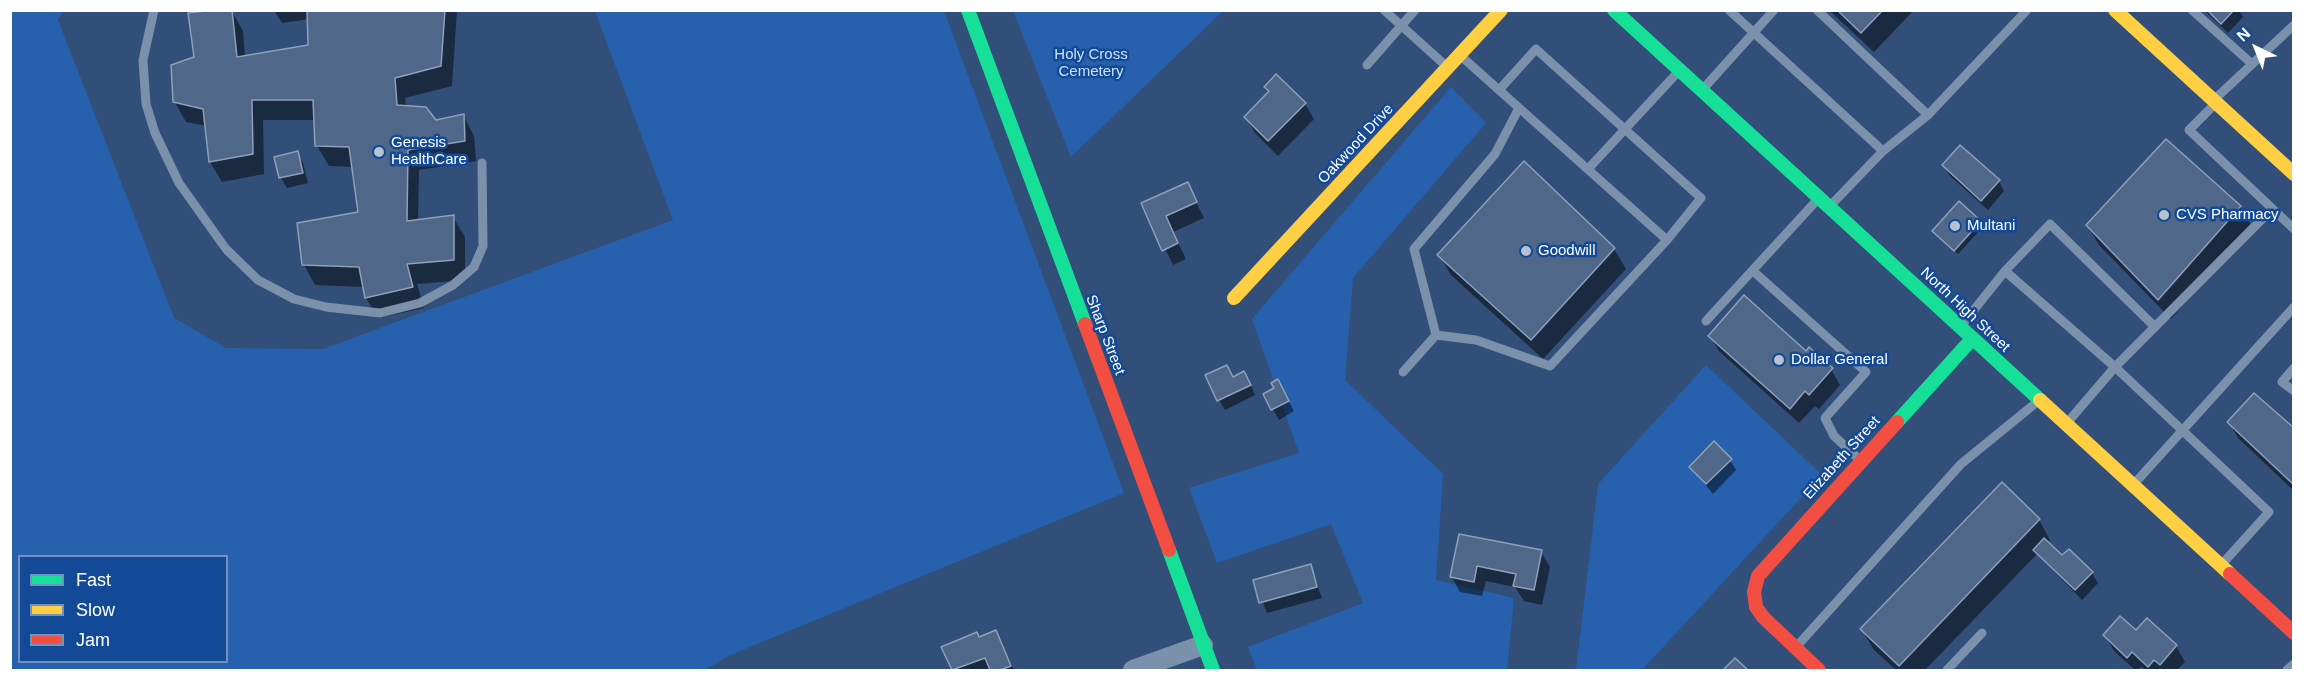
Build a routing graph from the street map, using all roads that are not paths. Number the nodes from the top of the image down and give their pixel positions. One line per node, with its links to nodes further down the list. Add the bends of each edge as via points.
1 (154, 10): 28 (lane, via 142,60 146,104 179,183 226,249 258,280 294,299 326,308 380,313 420,303 453,285 474,267 483,246)
2 (968, 10): 56 (street, Sharp Street)
3 (1384, 10): 14 (lane)
4 (1415, 10): 14 (lane)
5 (1501, 10): 16 (street, Oakwood Drive)
6 (1614, 10): 20 (street, North High Street)
7 (1729, 10): 15 (lane)
8 (1774, 10): 15 (lane)
9 (1817, 10): 25 (lane)
10 (2027, 10): 25 (lane)
11 (2115, 10): 23 (street)
12 (2192, 10): 17 (lane)
13 (2294, 25): 17 (lane)
14 (1401, 26): 18 (lane); 19 (lane)
15 (1754, 33): 22 (lane); 27 (lane)
16 (1460, 56): 19 (street, Oakwood Drive); 21 (lane)
17 (2252, 64): 23 (lane)
18 (1367, 65)
19 (1449, 68): 37 (street, Oakwood Drive)
20 (1680, 70): 22 (street, North High Street); 26 (lane)
21 (1499, 90): 24 (lane); 26 (lane, via 1536,49)
22 (1702, 91): 31 (street, North High Street)
23 (2214, 102): 30 (street); 32 (lane, via 2189,130)
24 (1519, 108): 29 (lane); 42 (lane, via 1495,154 1414,249)
25 (1928, 114): 27 (lane)
26 (1625, 129): 29 (lane); 34 (lane, via 1701,198)
27 (1882, 151): 31 (lane)
28 (483, 163)
29 (1588, 169): 34 (lane)
30 (2294, 174)
31 (1824, 203): 35 (lane); 40 (street, North High Street)
32 (2272, 209): 33 (lane); 41 (lane)
33 (2294, 230)
34 (1667, 240): 42 (lane, via 1550,366 1476,340)
35 (1753, 271): 39 (lane); 51 (lane, via 1866,372 1825,418 1834,436)
36 (2005, 271): 40 (lane); 41 (lane, via 2050,224); 44 (lane)
37 (1234, 298)
38 (2294, 307): 50 (lane)
39 (1706, 321)
40 (1959, 327): 43 (street, North High Street)
41 (2155, 327): 44 (lane)
42 (1436, 335): 46 (lane)
43 (1972, 339): 48 (street, North High Street); 51 (street, Elizabeth Street)
44 (2115, 367): 49 (lane); 50 (lane)
45 (2294, 368): 47 (lane, via 2282,382)
46 (1403, 372)
47 (2294, 391)
48 (2039, 400): 49 (street, North High Street); 57 (lane, via 1961,464)
49 (2066, 424): 52 (street, North High Street)
50 (2182, 430): 52 (lane); 53 (lane, via 2269,512)
51 (1861, 462): 57 (street, Elizabeth Street, via 1758,576 1756,607)
52 (2132, 485): 53 (street, North High Street)
53 (2220, 566): 55 (street, North High Street)
54 (1982, 633): 62 (lane)
55 (2294, 633)
56 (1203, 645): 59 (street); 60 (street, Sharp Street)
57 (1795, 648): 61 (street)
58 (2294, 664): 63 (lane)
59 (1133, 670)
60 (1213, 670)
61 (1819, 670)
62 (1947, 670)
63 (2287, 670)

